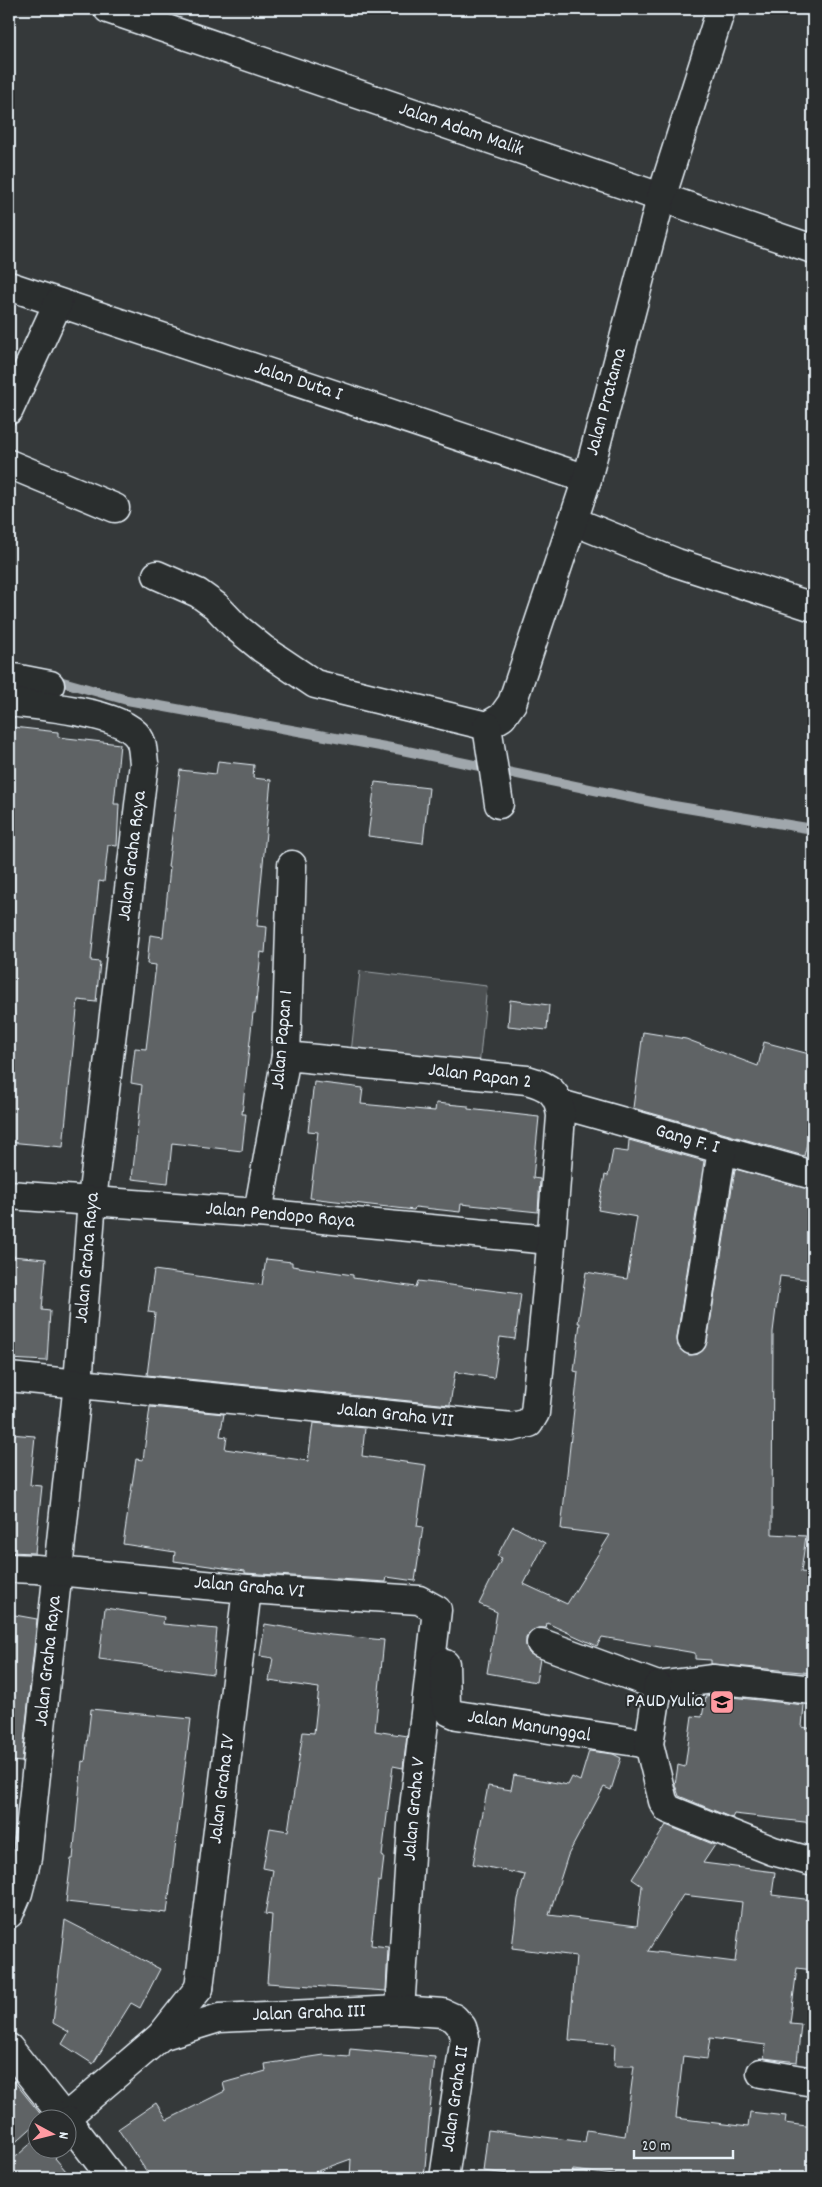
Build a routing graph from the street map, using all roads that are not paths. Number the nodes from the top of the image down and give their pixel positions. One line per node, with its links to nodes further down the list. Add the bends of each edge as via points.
1 (108, 9): 3 (street, Jalan Adam Malik)
2 (721, 9): 3 (street, Jalan Pratama)
3 (661, 198): 4 (street, Jalan Adam Malik); 10 (street, Jalan Pratama)
4 (813, 249)
5 (9, 286): 6 (street, Jalan Duta I)
6 (55, 310): 7 (street); 8 (street); 10 (street, Jalan Duta I)
7 (179, 358)
8 (9, 410)
9 (9, 464): 11 (street)
10 (587, 480): 12 (street, Jalan Pratama)
11 (115, 508)
12 (573, 521): 14 (street, via 678,563); 18 (street, Jalan Pratama, via 512,703 502,717)
13 (157, 575): 18 (street, via 198,593 263,650 315,684)
14 (813, 607)
15 (9, 677): 16 (street)
16 (50, 685)
17 (9, 702): 26 (street, Jalan Graha Raya, via 98,715 124,725 140,740 144,763)
18 (487, 726): 19 (street)
19 (495, 782)
20 (292, 865): 21 (street, Jalan Papan 1)
21 (286, 1056): 22 (street, Jalan Papan 2, via 527,1080 541,1084 554,1094); 27 (street, Jalan Papan 1)
22 (560, 1104): 23 (street, Gang F. I); 28 (street)
23 (722, 1150): 24 (street, Gang F. I); 29 (street)
24 (813, 1175)
25 (9, 1195): 26 (street, Jalan Pendopo Raya)
26 (92, 1200): 27 (street, Jalan Pendopo Raya); 31 (street, Jalan Graha Raya)
27 (258, 1213): 28 (street, Jalan Pendopo Raya)
28 (550, 1240): 31 (street, Jalan Graha VII, via 535,1413 522,1426)
29 (692, 1340)
30 (9, 1377): 31 (street)
31 (78, 1383): 33 (street, Jalan Graha Raya)
32 (9, 1568): 33 (street, Jalan Graha VI)
33 (58, 1571): 34 (street, Jalan Graha VI); 41 (street, Jalan Graha Raya, via 27,1858)
34 (247, 1589): 35 (street, Jalan Graha VI, via 418,1600); 42 (street, Jalan Graha IV)
35 (436, 1615): 39 (street, Jalan Manunggal, via 444,1625 446,1705 450,1712 468,1718); 43 (street, Jalan Graha V, via 412,1825)
36 (540, 1643): 37 (street)
37 (658, 1686): 38 (street, via 713,1678); 39 (street)
38 (813, 1690)
39 (649, 1744): 40 (street, via 663,1801 668,1809 773,1851)
40 (813, 1862)
41 (9, 1914)
42 (198, 1988): 44 (street); 45 (street, Jalan Graha III)
43 (400, 2010): 44 (street, Jalan Graha III); 53 (street, Jalan Graha II, via 443,2013 462,2026 465,2037)
44 (218, 2018): 45 (street, Jalan Graha III)
45 (161, 2036): 50 (street, Jalan Graha III)
46 (9, 2048): 49 (street)
47 (761, 2073): 48 (street)
48 (813, 2082)
49 (58, 2110)
50 (77, 2110)
51 (78, 2135): 52 (street)
52 (112, 2178)
53 (444, 2178)

